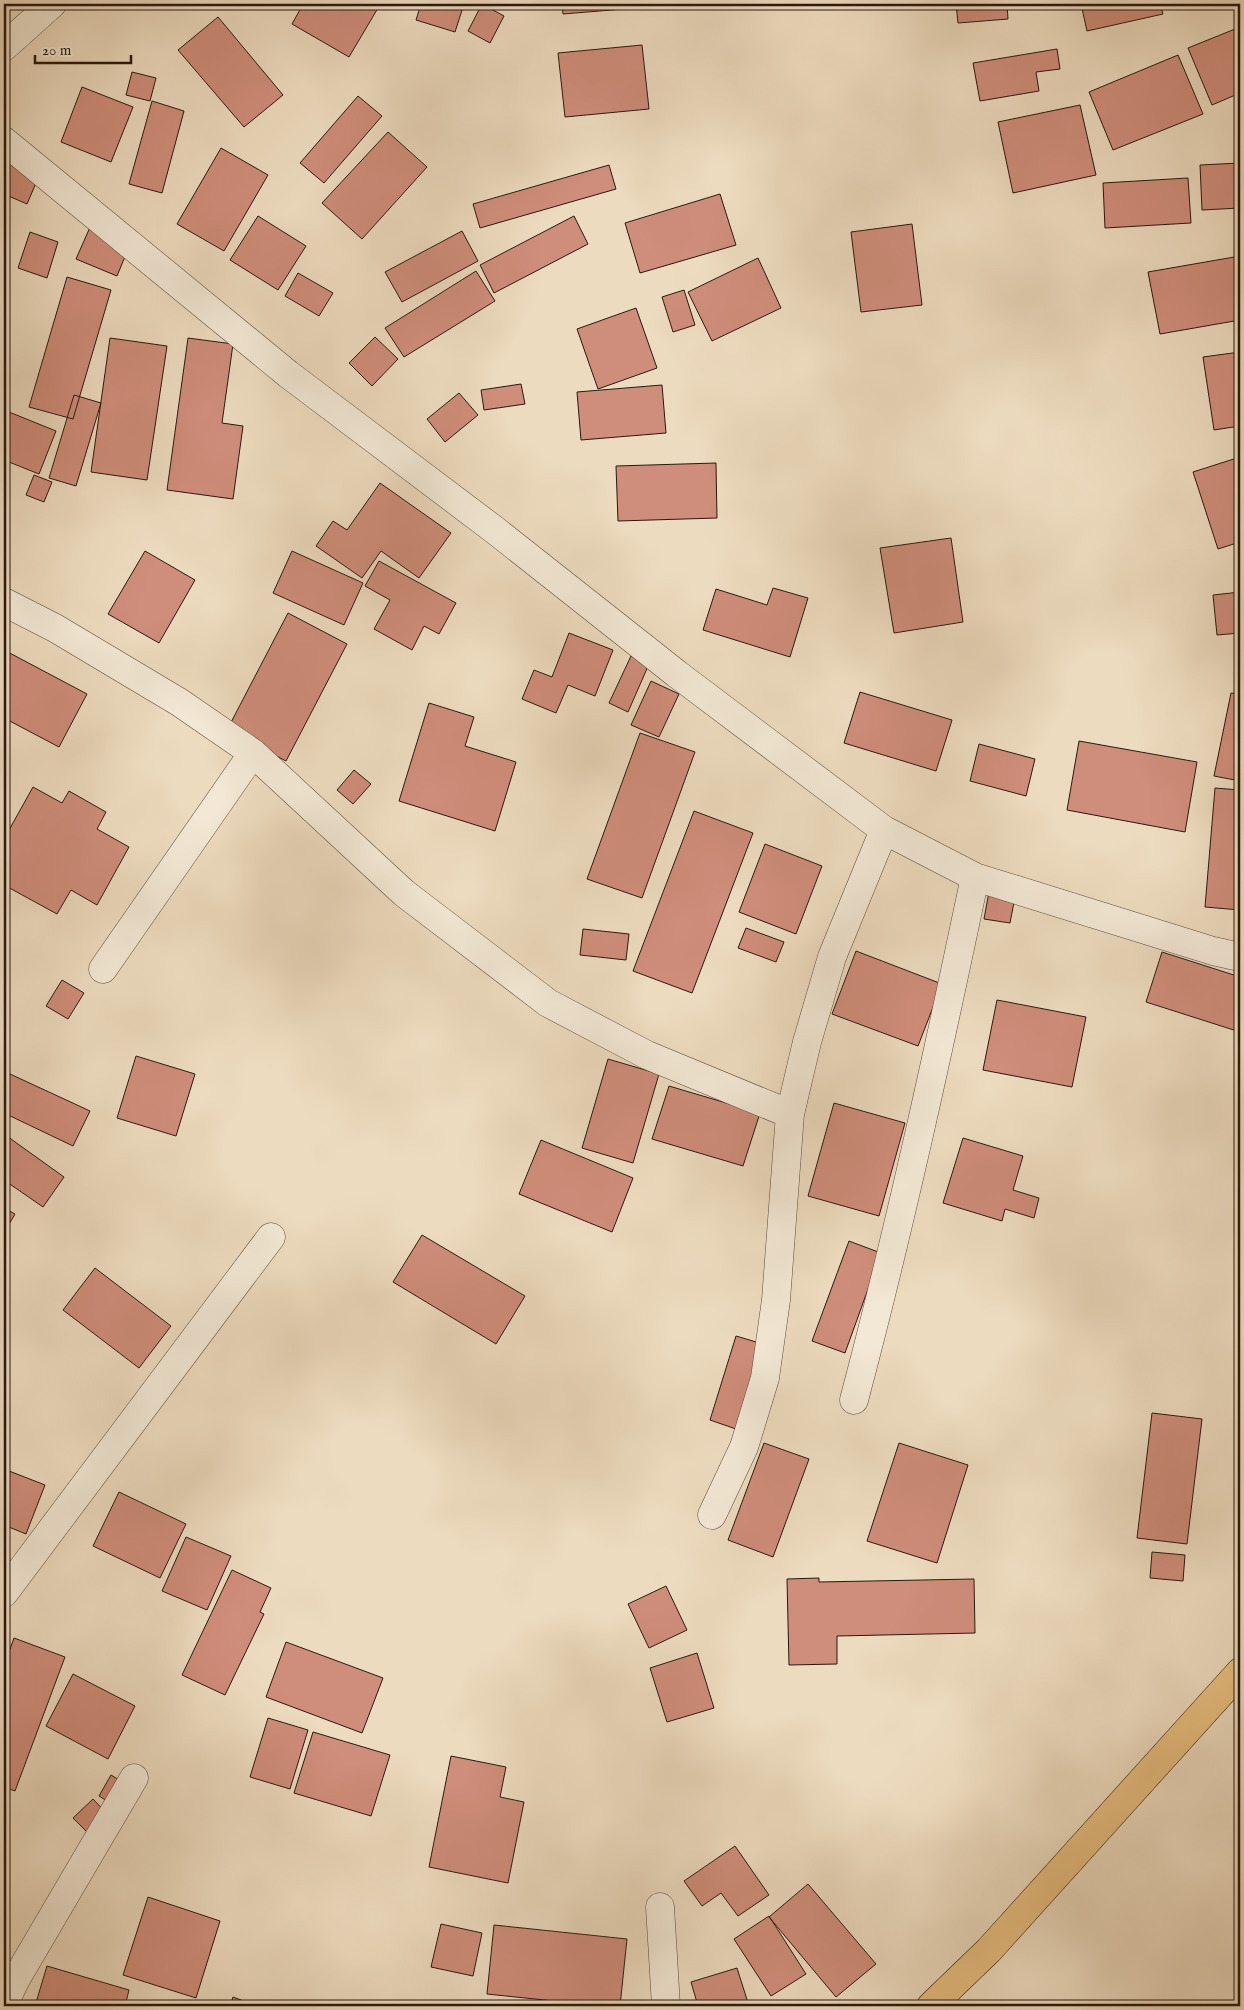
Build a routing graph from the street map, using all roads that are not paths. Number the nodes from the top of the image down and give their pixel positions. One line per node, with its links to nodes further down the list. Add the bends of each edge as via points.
1 (52, 4): 2 (street)
2 (4, 48)
3 (4, 142): 6 (street, via 288,374)
4 (4, 602): 5 (street, via 55,628 179,702)
5 (253, 754): 9 (street); 10 (street, via 404,893 548,1004 647,1056)
6 (884, 830): 7 (street); 10 (street, via 832,957)
7 (976, 878): 8 (street); 12 (street, via 889,1266)
8 (1240, 957)
9 (103, 969)
10 (790, 1114): 13 (street, via 776,1300 765,1378 744,1447)
11 (271, 1237): 14 (street)
12 (854, 1400)
13 (712, 1515)
14 (4, 1593)
15 (1240, 1672): 20 (main road, via 989,1950)
16 (134, 1778): 18 (street)
17 (660, 1907): 19 (street)
18 (4, 2004)
19 (666, 2006)
20 (931, 2006)

